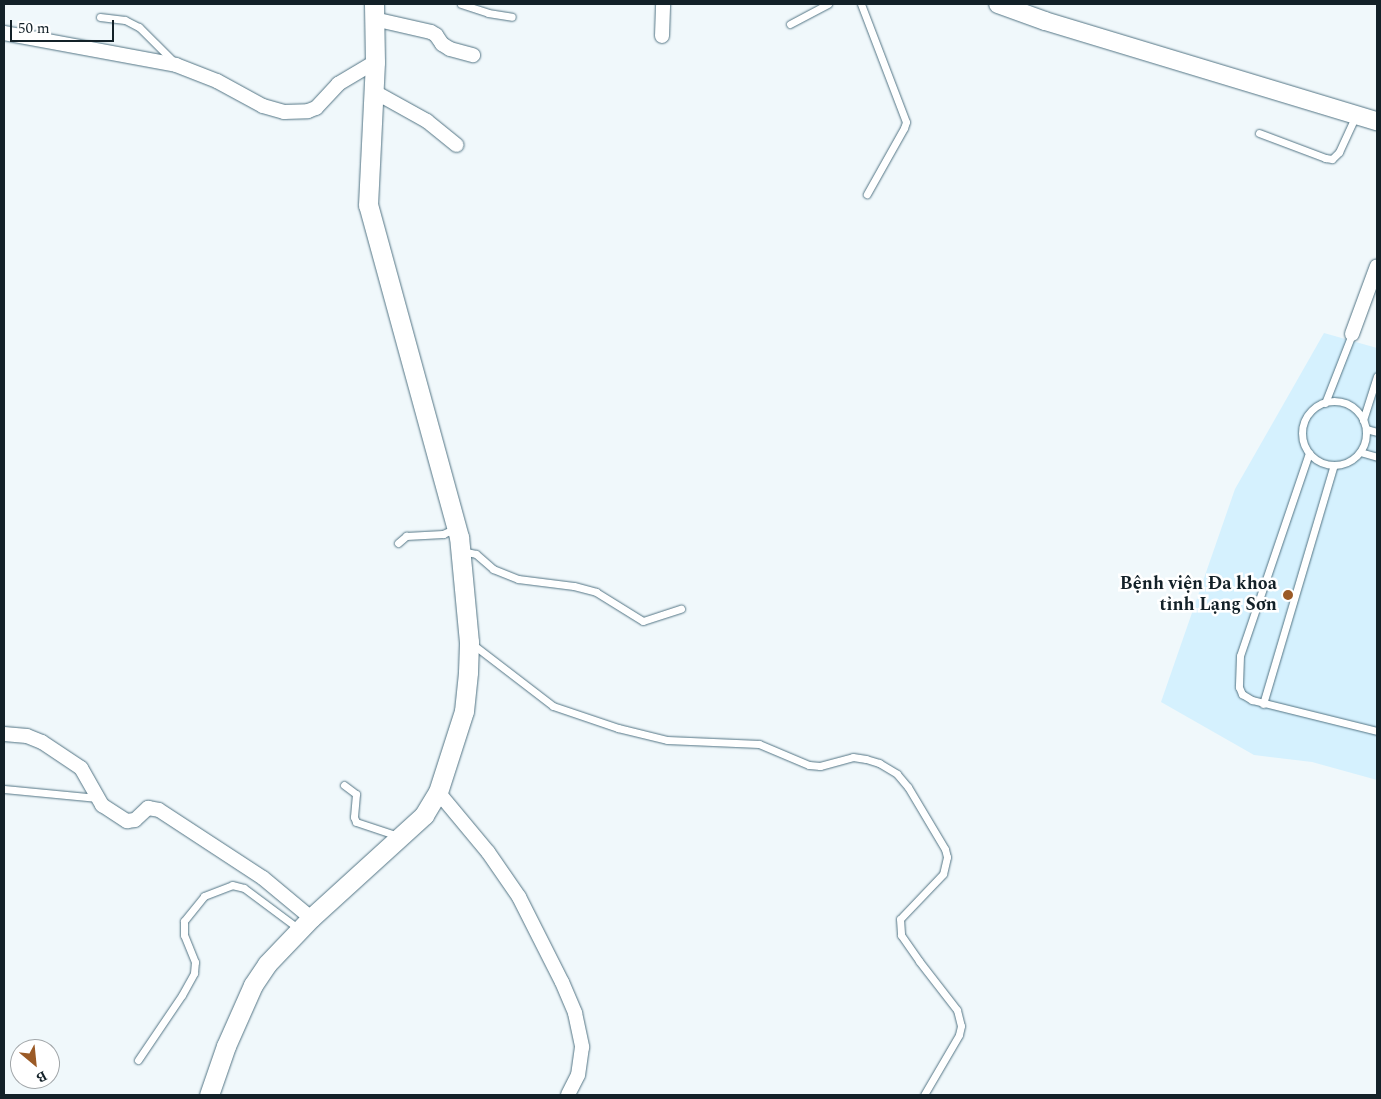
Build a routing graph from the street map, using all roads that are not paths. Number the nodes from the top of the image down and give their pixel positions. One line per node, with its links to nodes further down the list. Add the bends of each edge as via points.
1 (461, 4): 8 (lane)
2 (663, 4): 11 (street)
3 (861, 4): 20 (lane, via 906,122)
4 (998, 4): 16 (street)
5 (823, 5): 9 (lane)
6 (374, 11): 12 (street, via 431,32 450,49); 13 (main road)
7 (100, 17): 14 (lane, via 124,20 140,27)
8 (512, 17)
9 (790, 24)
10 (4, 33): 14 (street)
11 (662, 36)
12 (473, 55)
13 (375, 62): 14 (street, via 338,84 316,108 297,112 263,106 216,80); 15 (main road)
14 (176, 65)
15 (373, 91): 19 (street, via 427,121); 32 (main road, via 368,205)
16 (1356, 115): 17 (street); 18 (lane, via 1332,159)
17 (1377, 121)
18 (1258, 133)
19 (457, 145)
20 (867, 194)
21 (1377, 266): 22 (street)
22 (1352, 334): 24 (lane)
23 (1377, 376): 25 (lane)
24 (1325, 403): 25 (lane, via 1343,403 1358,412); 29 (lane, via 1310,412 1303,428 1302,437)
25 (1363, 420): 26 (lane)
26 (1366, 429): 27 (lane); 28 (lane)
27 (1377, 432)
28 (1360, 452): 30 (lane); 31 (lane, via 1348,462)
29 (1309, 454): 31 (lane, via 1324,464); 37 (lane, via 1239,664 1242,694)
30 (1377, 457)
31 (1334, 465): 37 (lane)
32 (456, 528): 33 (lane, via 442,534 406,536); 34 (main road)
33 (398, 543)
34 (461, 552): 35 (lane, via 476,554 493,569 518,579 596,592 643,621); 36 (main road)
35 (681, 609)
36 (469, 642): 42 (main road, via 464,711); 49 (lane, via 553,706 627,731 667,740 759,744 809,765 820,766 848,758 866,759 897,774 908,787 947,857 943,874 900,919 901,935 957,1010 961,1026)
37 (1263, 704): 38 (lane)
38 (1377, 731)
39 (4, 734): 43 (street, via 36,739 55,750 86,773)
40 (344, 785): 44 (lane, via 356,794 356,822)
41 (4, 789): 43 (lane)
42 (438, 792): 44 (main road, via 424,815); 48 (street, via 488,852 519,897 562,982 577,1020 582,1047 578,1075)
43 (98, 798): 45 (street, via 127,821 135,820 148,808 159,810 264,878)
44 (400, 836): 45 (main road)
45 (305, 924): 46 (lane, via 244,888 232,885 204,896 184,921 184,935 195,962 194,973); 47 (main road, via 267,964 249,991)
46 (138, 1060)
47 (209, 1095)
48 (568, 1095)
49 (924, 1095)

